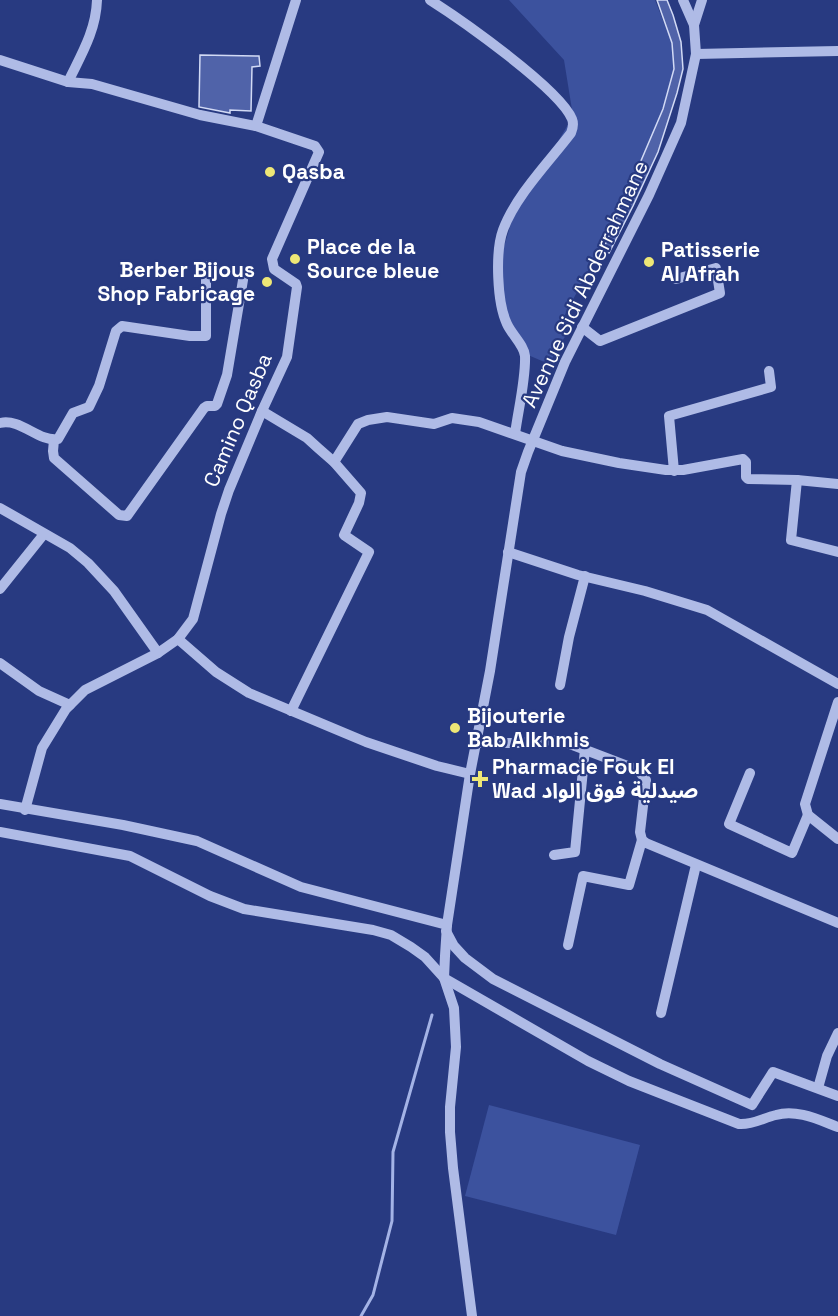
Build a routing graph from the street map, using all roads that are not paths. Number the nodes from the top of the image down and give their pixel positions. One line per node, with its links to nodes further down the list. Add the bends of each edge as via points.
1 (97, 0): 10 (street, via 91,35)
2 (296, 0): 11 (street)
3 (683, 0): 6 (street, Avenue Sidi Abderrahmane)
4 (702, 0): 6 (street)
5 (435, 1): 19 (street, via 542,84 562,105 573,125 508,218 500,241 497,270 504,313 525,355)
6 (694, 25): 8 (street, Avenue Sidi Abderrahmane)
7 (838, 51): 8 (street)
8 (696, 54): 15 (street, Avenue Sidi Abderrahmane, via 681,123)
9 (0, 60): 10 (street)
10 (68, 82): 11 (street, via 92,84 200,115)
11 (256, 126): 17 (street, Camino Qasba, via 315,146 319,152 272,259 274,269 296,284 297,291 287,357)
12 (206, 266): 20 (street, via 207,335 122,326 116,331 89,406 73,413)
13 (676, 279): 15 (street, via 716,268 720,293 600,341)
14 (243, 280): 20 (street, via 227,375 218,404 204,408 127,516 119,515 54,459)
15 (582, 327): 21 (street, Avenue Sidi Abderrahmane)
16 (769, 372): 23 (street, via 771,387 669,416)
17 (262, 411): 22 (street, via 306,438); 32 (street, Camino Qasba, via 221,514 198,606)
18 (0, 423): 20 (street, via 21,426)
19 (515, 434): 21 (street); 22 (street, via 457,418 434,424 376,418 356,427)
20 (54, 440)
21 (534, 441): 23 (street, via 562,451); 28 (street, Avenue Sidi Abderrahmane, via 521,472)
22 (334, 462): 39 (street, via 361,495 344,535 369,552)
23 (674, 471): 24 (street, via 743,459 748,479)
24 (796, 480): 25 (street); 29 (street, via 791,540)
25 (838, 484)
26 (0, 508): 27 (street)
27 (44, 534): 31 (street); 33 (street, via 70,548 101,575)
28 (508, 552): 30 (street); 40 (street, Avenue Sidi Abderrahmane)
29 (838, 552)
30 (585, 576): 35 (street, via 707,610); 36 (street)
31 (0, 589)
32 (178, 639): 33 (street, Camino Qasba); 39 (street, via 233,685)
33 (158, 653): 38 (street, Camino Qasba, via 85,690)
34 (0, 663): 38 (street, via 39,691)
35 (838, 684)
36 (560, 685)
37 (838, 702): 46 (street, via 805,804)
38 (70, 705): 45 (street, Camino Qasba, via 42,748)
39 (291, 711): 43 (street, via 437,766)
40 (477, 743): 41 (street, via 562,741); 43 (street, Avenue Sidi Abderrahmane)
41 (585, 749): 49 (street, via 644,776); 50 (street, via 575,852)
42 (750, 773): 46 (street, via 729,824 792,853)
43 (470, 774): 53 (street, Avenue Sidi Abderrahmane)
44 (0, 804): 45 (street)
45 (24, 810): 53 (street, via 197,841 301,887)
46 (808, 815): 48 (street)
47 (0, 832): 55 (street, via 130,856 244,909 391,935 425,957)
48 (838, 839)
49 (642, 840): 51 (street); 54 (street, via 629,885 583,876)
50 (554, 855)
51 (696, 865): 52 (street); 56 (street)
52 (838, 923)
53 (447, 928): 55 (street, Avenue Sidi Abderrahmane); 58 (street, via 454,946 493,979 660,1064 752,1104 773,1072)
54 (568, 945)
55 (444, 978): 60 (street, via 629,1081 729,1121 746,1125 788,1113); 61 (street, via 454,1008 456,1047 450,1132)
56 (661, 1012)
57 (838, 1033): 58 (street)
58 (818, 1088): 59 (street)
59 (838, 1096)
60 (838, 1127)
61 (472, 1316)

